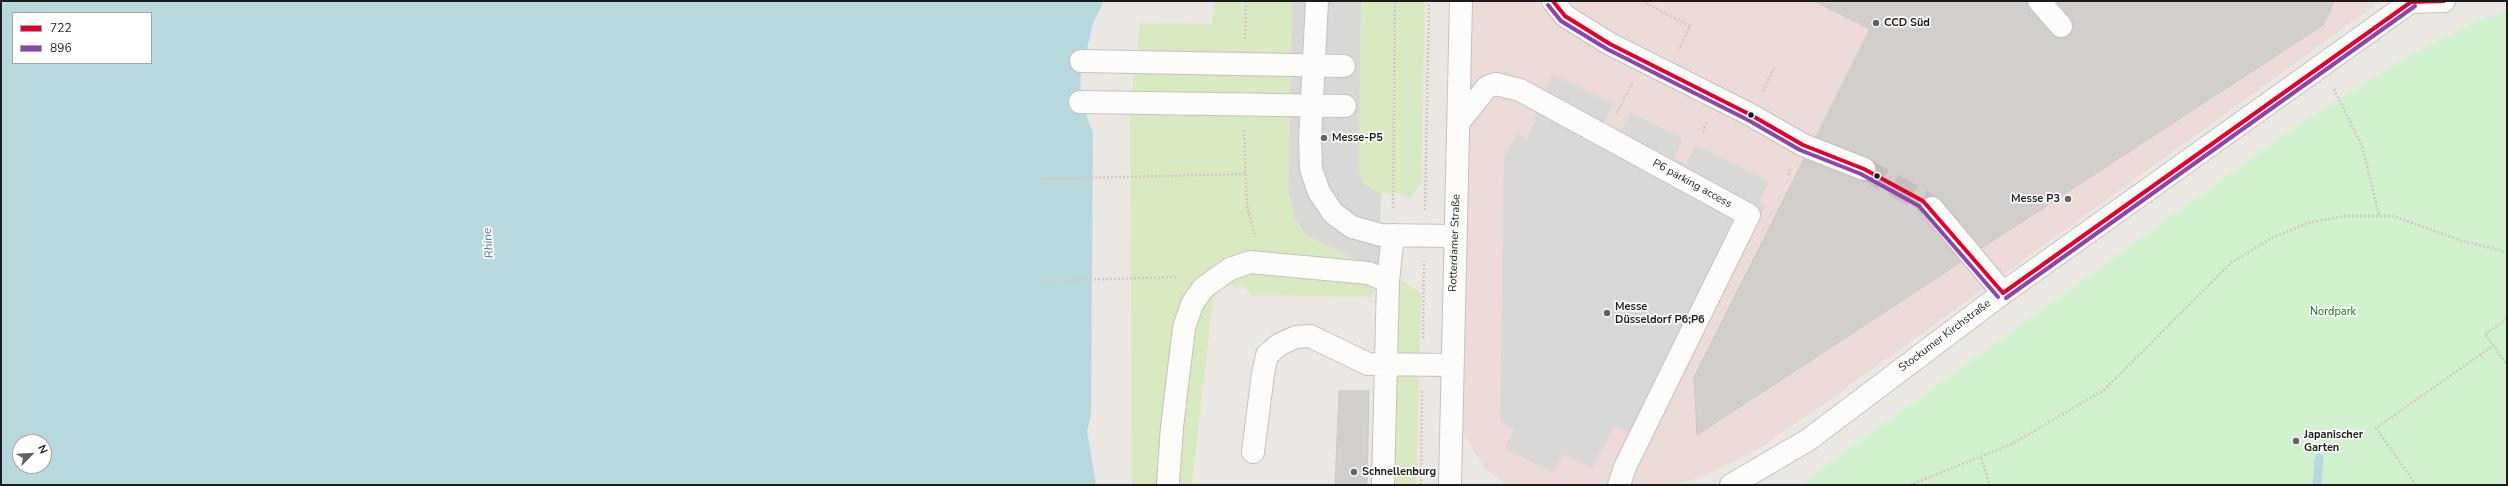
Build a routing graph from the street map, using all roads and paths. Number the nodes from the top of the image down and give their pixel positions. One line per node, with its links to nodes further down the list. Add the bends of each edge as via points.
1 (1316, 1): 14 (street)
2 (1395, 1): 28 (path)
3 (1429, 1): 25 (path)
4 (1461, 1): 20 (street, Rotterdamer Straße)
5 (1553, 1): 12 (street, via 1565,16 1610,44)
6 (1642, 1): 10 (path)
7 (2039, 1): 11 (street)
8 (2444, 1): 9 (street, Stockumer Kirchstraße)
9 (2412, 2): 16 (street, Stockumer Kirchstraße)
10 (1690, 26)
11 (2061, 26)
12 (1644, 60): 21 (path); 22 (street, via 1803,145)
13 (1082, 61): 14 (street)
14 (1314, 65): 15 (street); 18 (street)
15 (1344, 66)
16 (2321, 66): 27 (path, via 2362,146); 34 (street, Stockumer Kirchstraße)
17 (1080, 102): 18 (street)
18 (1311, 106): 19 (street); 28 (street, via 1311,168 1319,192 1332,213 1352,227 1381,235)
19 (1345, 106)
20 (1459, 122): 21 (street, P6 parking access, via 1487,87 1496,84 1520,90); 29 (street, Rotterdamer Straße)
21 (1606, 136): 45 (street, P6 parking access, via 1749,215 1625,467)
22 (1864, 169)
23 (1245, 174): 24 (path)
24 (1039, 179)
25 (1425, 206)
26 (1932, 208): 34 (street)
27 (2379, 215): 30 (path, via 2393,216 2462,241); 41 (path, via 2344,216 2307,223 2270,239 2232,262 2104,390 2018,440)
28 (1393, 235): 29 (street); 33 (street)
29 (1456, 236): 39 (street, Rotterdamer Straße)
30 (2507, 252)
31 (1181, 277): 32 (path)
32 (1042, 281)
33 (1388, 281): 37 (street); 42 (street, via 1368,273 1250,262 1230,268 1202,288 1192,304 1184,328)
34 (2003, 293): 46 (street, Stockumer Kirchstraße, via 1808,440)
35 (2507, 318): 36 (path, via 2485,334)
36 (2494, 345): 38 (path); 49 (path, via 2376,428)
37 (1385, 364): 39 (street); 40 (street, via 1368,364 1310,336 1296,337 1280,344 1267,355); 43 (street)
38 (2507, 364)
39 (1452, 365): 44 (street, Rotterdamer Straße)
40 (1253, 452)
41 (1981, 458): 47 (path); 48 (path)
42 (1168, 483)
43 (1383, 485)
44 (1450, 485)
45 (1619, 485)
46 (1731, 485)
47 (1910, 485)
48 (1990, 485)
49 (2416, 485)

